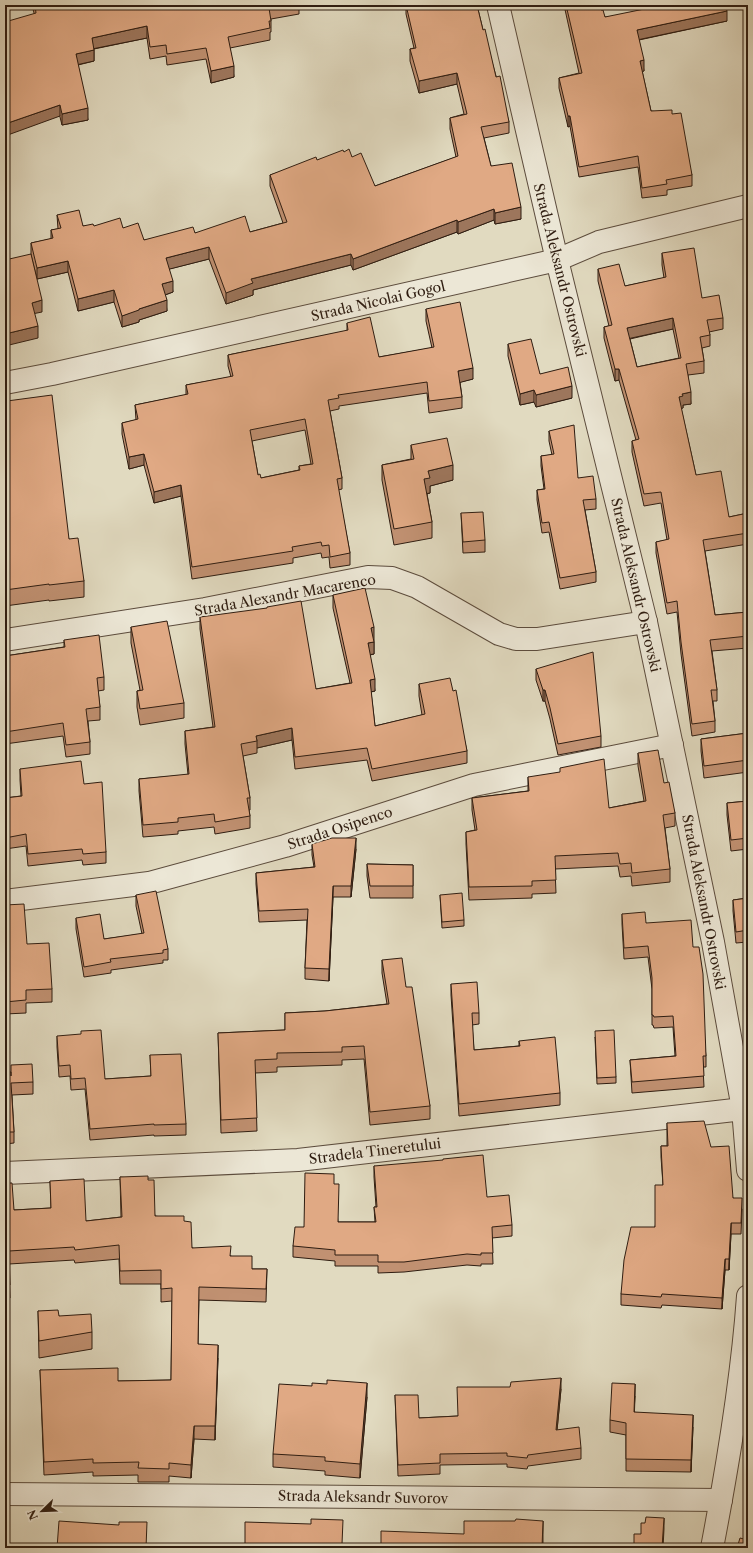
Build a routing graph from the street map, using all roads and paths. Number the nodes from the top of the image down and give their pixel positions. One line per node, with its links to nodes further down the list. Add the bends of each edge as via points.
1 (498, 5): 3 (street, Strada Aleksandr Ostrovski)
2 (748, 206): 3 (street, Strada Nicolai Gogol, via 599,242)
3 (557, 260): 4 (street, Strada Nicolai Gogol); 5 (street, Strada Aleksandr Ostrovski)
4 (5, 383)
5 (646, 622): 6 (street, Strada Alexandr Macarenco, via 537,638 516,638 499,634 417,587 392,578 368,577 204,609); 7 (street, Strada Aleksandr Ostrovski)
6 (5, 640)
7 (672, 745): 8 (street, Strada Osipenco, via 474,785 286,846 149,883); 9 (street, Strada Aleksandr Ostrovski, via 713,942)
8 (5, 901)
9 (743, 1109): 10 (street, Strada Aleksandr Ostrovski); 11 (street, Stradela Tineretului, via 298,1160)
10 (748, 1170)
11 (5, 1172)
12 (748, 1296): 14 (street, via 736,1410)
13 (5, 1494): 14 (street, Strada Aleksandr Suvorov)
14 (721, 1500): 15 (street)
15 (712, 1548)

